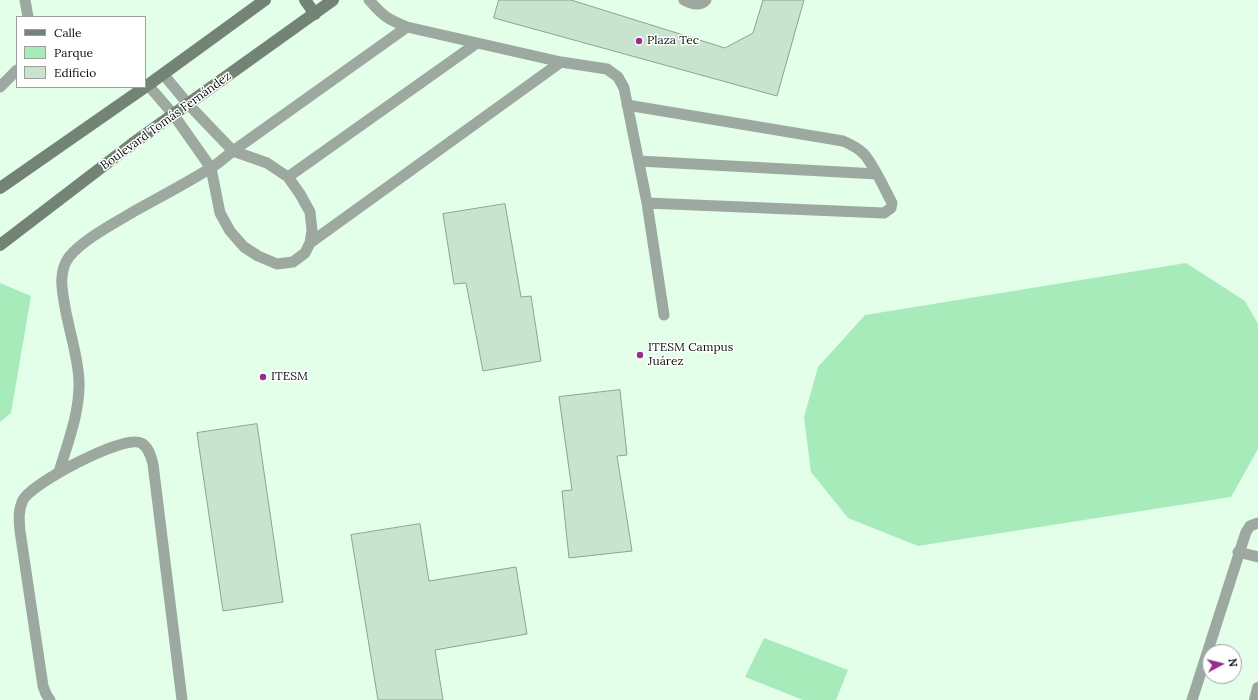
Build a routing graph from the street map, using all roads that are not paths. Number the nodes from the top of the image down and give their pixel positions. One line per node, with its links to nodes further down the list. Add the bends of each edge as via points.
1 (25, 0): 9 (lane)
2 (264, 0): 14 (main road)
3 (305, 0): 8 (main road)
4 (333, 0): 8 (main road, Boulevard Tomás Fernández)
5 (369, 0): 10 (lane, via 389,20)
6 (684, 0): 7 (lane, via 695,4)
7 (706, 0)
8 (315, 14): 18 (main road, Boulevard Tomás Fernández)
9 (28, 16)
10 (407, 27): 11 (lane); 21 (lane)
11 (477, 43): 12 (lane); 25 (lane)
12 (560, 62): 19 (lane, via 607,69 618,77); 28 (lane)
13 (16, 71): 16 (lane)
14 (163, 74): 15 (main road); 18 (lane)
15 (148, 85): 20 (lane)
16 (0, 87)
17 (144, 88): 26 (main road)
18 (188, 104): 20 (main road, Boulevard Tomás Fernández); 21 (lane)
19 (628, 105): 22 (lane); 24 (lane, via 843,141 864,154)
20 (173, 114): 23 (lane); 29 (main road, Boulevard Tomás Fernández)
21 (233, 150): 23 (lane); 25 (lane, via 267,163)
22 (639, 161): 24 (lane); 27 (lane)
23 (211, 168): 28 (lane, via 220,213 230,231 244,247 277,264 293,262 305,253); 31 (lane, via 114,223 84,243 69,257 63,270 62,288 79,380 75,417)
24 (877, 174): 27 (lane, via 892,203 891,208 884,213)
25 (288, 177): 28 (lane, via 310,212)
26 (0, 188)
27 (647, 203): 30 (lane)
28 (310, 243)
29 (0, 245)
30 (664, 315)
31 (60, 472): 36 (lane, via 29,493 20,508 19,518 43,686); 37 (lane, via 102,451 127,442 140,442 150,453 156,481)
32 (1258, 523): 33 (lane, via 1250,526)
33 (1238, 552): 34 (lane); 38 (lane)
34 (1258, 557)
35 (1258, 688): 39 (street)
36 (50, 700)
37 (182, 700)
38 (1192, 700)
39 (1255, 700)

